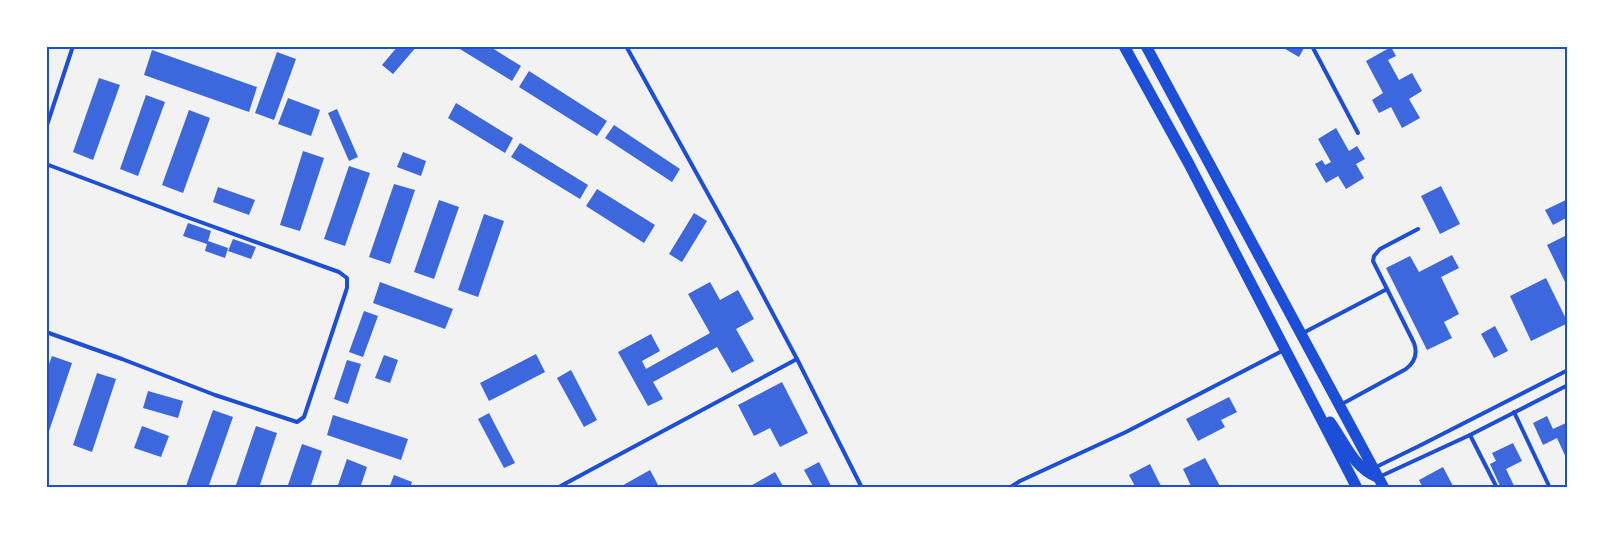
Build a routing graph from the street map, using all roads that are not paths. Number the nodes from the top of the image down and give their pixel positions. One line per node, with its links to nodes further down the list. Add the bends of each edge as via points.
1 (73, 46): 6 (lane)
2 (626, 46): 14 (lane)
3 (1124, 46): 13 (main road, via 1189,164)
4 (1146, 46): 12 (main road)
5 (1312, 46): 7 (lane)
6 (46, 128)
7 (1358, 134)
8 (46, 164): 11 (lane, via 339,272 346,278 347,288 304,417 297,422)
9 (1418, 229): 10 (lane, via 1380,249 1374,256 1375,266)
10 (1387, 289): 12 (lane); 18 (lane, via 1414,343 1414,360 1406,369)
11 (46, 332)
12 (1301, 334): 18 (main road)
13 (1284, 350): 17 (main road); 24 (lane)
14 (797, 359): 22 (lane); 23 (lane)
15 (1568, 370): 21 (lane, via 1419,446)
16 (1568, 385): 19 (lane)
17 (1314, 405): 21 (main road, via 1331,423 1353,458); 25 (main road)
18 (1340, 405): 21 (main road)
19 (1514, 412): 20 (lane); 27 (lane)
20 (1470, 435): 21 (lane); 26 (lane)
21 (1376, 479)
22 (557, 488)
23 (862, 488)
24 (1009, 488)
25 (1357, 488)
26 (1497, 488)
27 (1550, 488)

